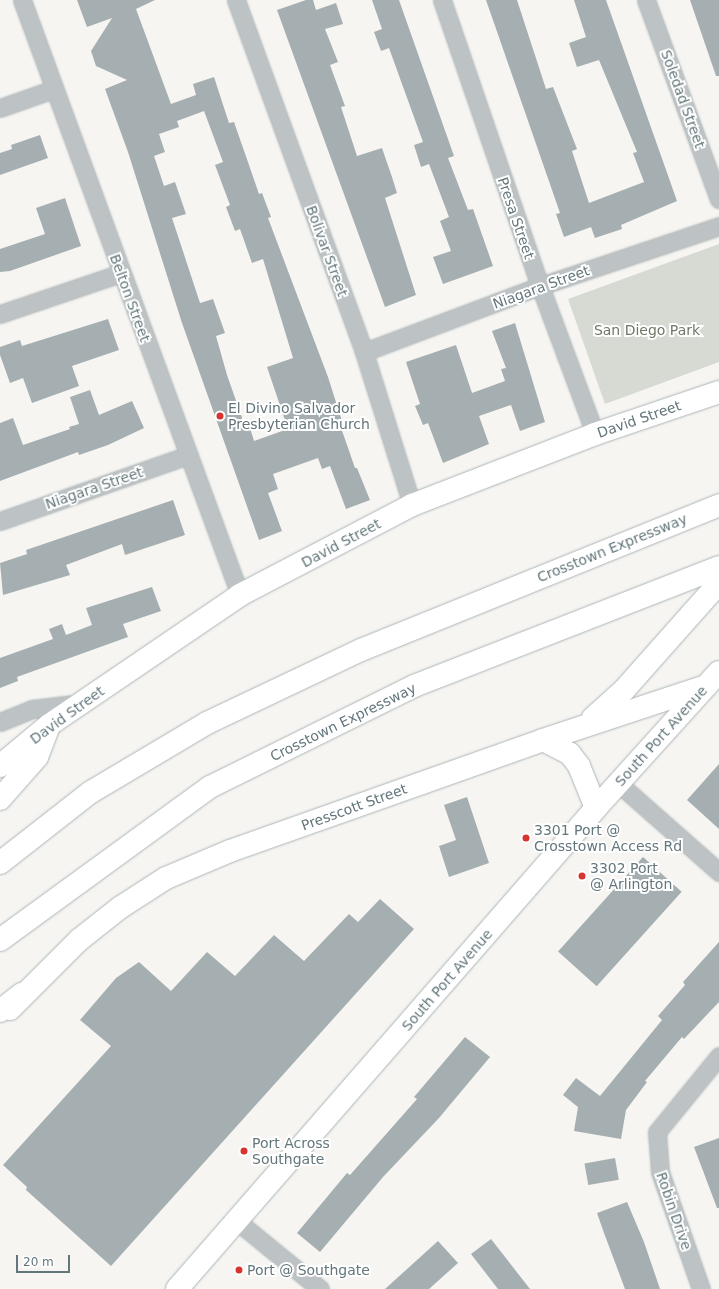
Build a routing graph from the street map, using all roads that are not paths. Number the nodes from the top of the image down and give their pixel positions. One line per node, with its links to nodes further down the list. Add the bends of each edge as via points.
1 (22, 0): 5 (street, Belton Street)
2 (236, 0): 12 (street, Bolivar Street)
3 (442, 0): 10 (street, Presa Street)
4 (646, 0): 7 (street, Soledad Street)
5 (54, 89): 6 (street); 9 (street, Belton Street)
6 (0, 108)
7 (719, 199)
8 (719, 226): 10 (street, Niagara Street)
9 (121, 273): 11 (street); 15 (street, Belton Street)
10 (540, 286): 12 (street, Niagara Street); 14 (street, Presa Street)
11 (0, 314)
12 (364, 352): 16 (street, Bolivar Street)
13 (719, 392): 14 (main road, David Street)
14 (596, 434): 16 (main road, David Street)
15 (188, 455): 18 (street, Niagara Street); 21 (street, Belton Street)
16 (412, 505): 21 (main road, David Street)
17 (719, 505): 32 (main road, Crosstown Expressway, via 361,650 207,723 91,792)
18 (0, 520)
19 (719, 567): 34 (main road, Crosstown Expressway, via 414,686 210,787)
20 (719, 583): 26 (main road, via 624,690 602,711)
21 (240, 595): 23 (main road, David Street)
22 (715, 680): 26 (main road, Presscott Street); 29 (main road, South Port Avenue)
23 (82, 702): 24 (street, via 32,709); 25 (main road, David Street)
24 (0, 722)
25 (50, 725): 28 (main road, David Street); 30 (main road, via 37,757)
26 (579, 727): 27 (main road, Presscott Street)
27 (543, 740): 31 (main road, via 570,754 580,766); 35 (main road, Presscott Street, via 230,851 166,878 121,907 79,940)
28 (0, 766)
29 (618, 783): 31 (main road, South Port Avenue); 33 (street)
30 (0, 799)
31 (596, 808): 39 (main road, South Port Avenue)
32 (0, 863)
33 (719, 872)
34 (0, 940)
35 (22, 994): 36 (main road); 37 (main road)
36 (0, 1010)
37 (0, 1020)
38 (719, 1056): 42 (street, Robin Drive, via 657,1132 660,1172)
39 (237, 1221): 40 (main road, South Port Avenue); 41 (street)
40 (177, 1289)
41 (320, 1289)
42 (701, 1289)

